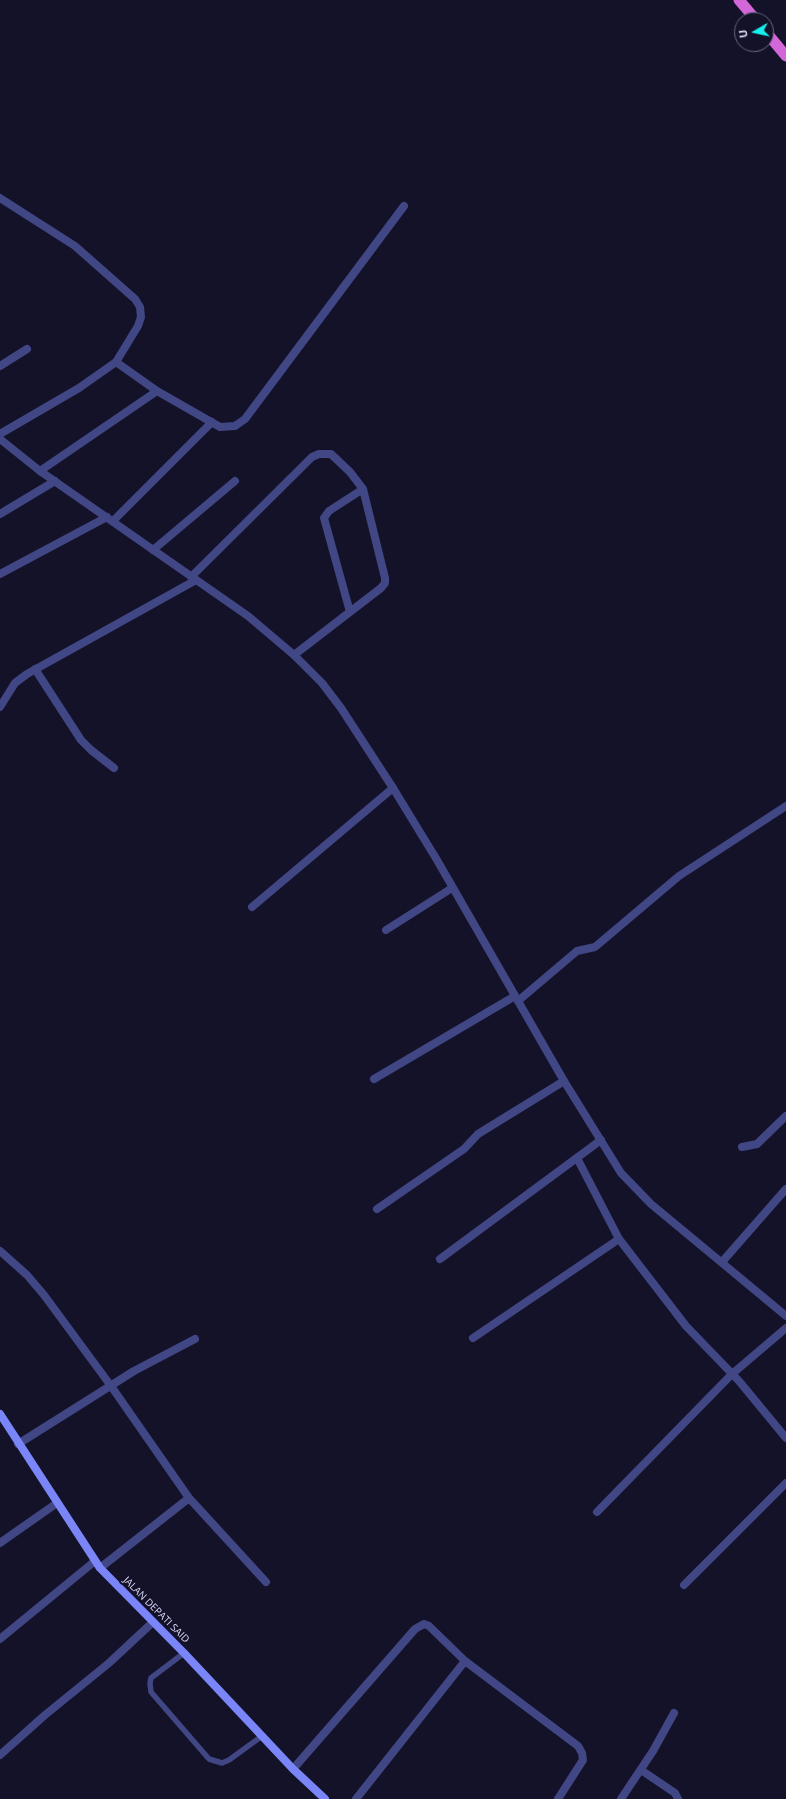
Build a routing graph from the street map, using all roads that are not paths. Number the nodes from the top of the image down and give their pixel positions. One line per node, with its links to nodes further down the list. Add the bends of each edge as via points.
1 (740, 0): 2 (highway)
2 (750, 12)
3 (774, 42): 4 (highway)
4 (786, 56)
5 (0, 198): 8 (street, via 75,246 138,303 141,317 138,326)
6 (404, 206): 11 (street, via 245,419 230,427 220,427)
7 (27, 349): 9 (street)
8 (116, 362): 10 (street); 12 (street, via 79,388)
9 (0, 366)
10 (157, 391): 11 (street); 14 (street)
11 (212, 422): 19 (street)
12 (0, 434)
13 (0, 439): 14 (street)
14 (40, 471): 15 (street)
15 (55, 481): 18 (street); 19 (street)
16 (235, 481): 20 (street)
17 (363, 489): 22 (street, via 337,459 327,453 312,457); 23 (street, via 385,583); 23 (street, via 329,511 324,518)
18 (0, 514)
19 (110, 519): 20 (street); 21 (street)
20 (153, 550): 22 (street)
21 (0, 574)
22 (193, 579): 24 (street, via 248,616); 25 (street)
23 (350, 612): 24 (street)
24 (294, 655): 28 (street, via 332,695)
25 (35, 669): 26 (street, via 15,683); 27 (street, via 81,740)
26 (0, 706)
27 (114, 768)
28 (393, 788): 30 (street); 31 (street)
29 (786, 806): 33 (street, via 679,876 595,947 577,951)
30 (452, 888): 32 (street); 33 (street)
31 (252, 908)
32 (386, 930)
33 (516, 998): 34 (street); 35 (street)
34 (374, 1079)
35 (564, 1081): 37 (street); 41 (street, via 478,1134 464,1149)
36 (786, 1116): 38 (street, via 757,1144)
37 (601, 1140): 39 (street); 45 (street, via 621,1173 635,1188)
38 (742, 1147)
39 (577, 1158): 42 (street); 44 (street)
40 (786, 1189): 45 (street)
41 (377, 1208)
42 (619, 1239): 48 (street); 50 (street, via 686,1326)
43 (0, 1250): 51 (street, via 44,1295)
44 (440, 1259)
45 (722, 1262): 46 (street)
46 (786, 1316)
47 (786, 1328): 50 (street)
48 (473, 1338)
49 (195, 1339): 51 (street)
50 (732, 1374): 53 (street); 58 (street)
51 (111, 1386): 54 (street); 56 (street)
52 (0, 1414): 54 (main road, JALAN DEPATI SAID)
53 (786, 1438)
54 (18, 1444): 57 (main road, JALAN DEPATI SAID)
55 (786, 1484): 62 (street)
56 (189, 1498): 60 (street); 61 (street)
57 (57, 1503): 59 (street); 60 (main road, JALAN DEPATI SAID)
58 (597, 1512)
59 (0, 1543)
60 (98, 1565): 63 (main road, JALAN DEPATI SAID); 64 (street)
61 (266, 1582)
62 (684, 1585)
63 (153, 1622): 65 (main road, JALAN DEPATI SAID); 69 (street, via 109,1664 45,1714)
64 (0, 1639)
65 (184, 1652): 68 (main road, JALAN DEPATI SAID); 68 (lane, via 151,1678 151,1692 209,1759 222,1763 229,1760)
66 (466, 1661): 70 (street, via 429,1626 424,1624 415,1629); 73 (street); 74 (street, via 578,1746 583,1760)
67 (674, 1713): 71 (street)
68 (262, 1736): 70 (main road, JALAN DEPATI SAID)
69 (0, 1755)
70 (293, 1769): 72 (main road, JALAN DEPATI SAID)
71 (641, 1770): 75 (street); 76 (street, via 675,1793)
72 (325, 1799)
73 (356, 1799)
74 (558, 1799)
75 (621, 1799)
76 (678, 1799)

